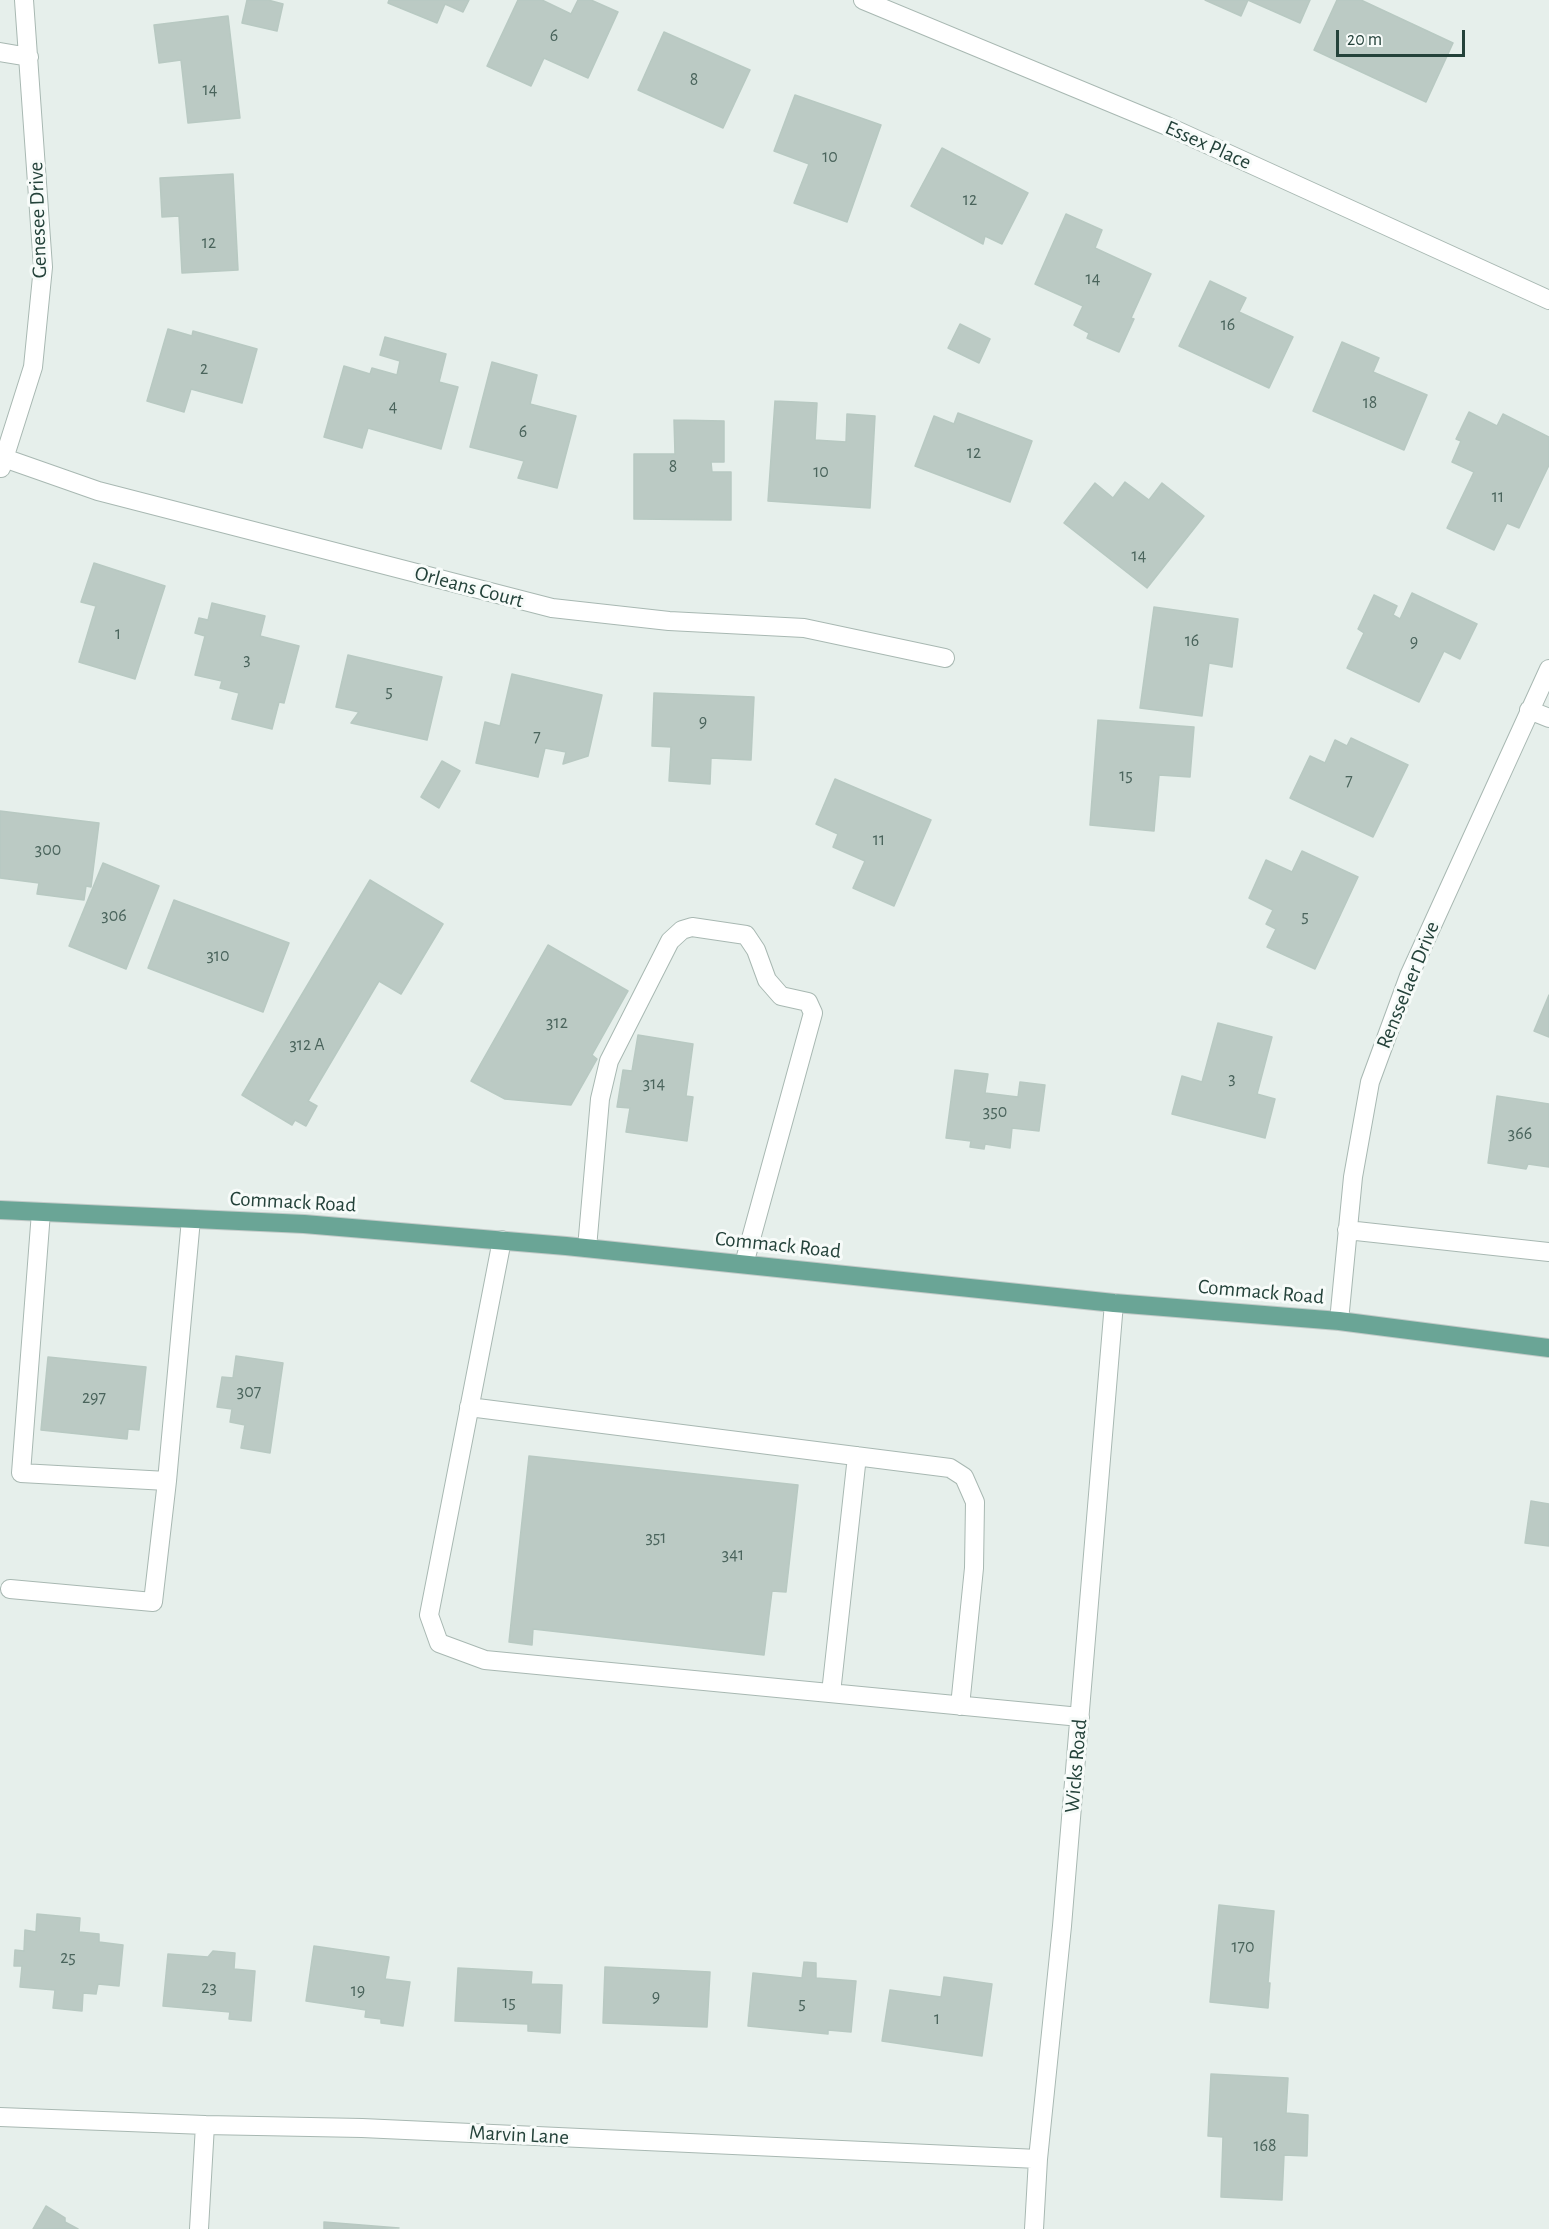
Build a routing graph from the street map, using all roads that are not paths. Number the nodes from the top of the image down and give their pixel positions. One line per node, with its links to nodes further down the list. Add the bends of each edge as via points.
1 (24, 0): 4 (street, Genesee Drive)
2 (864, 0): 5 (street, Essex Place, via 1167,126)
3 (0, 52): 4 (street)
4 (29, 57): 6 (street, Genesee Drive, via 43,267 33,367)
5 (1549, 300)
6 (2, 464): 7 (street, Orleans Court, via 552,609 669,621 804,628)
7 (945, 658)
8 (1549, 669): 9 (street, Rensselaer Drive)
9 (1529, 710): 10 (street); 14 (street, Rensselaer Drive, via 1409,976 1370,1082)
10 (1549, 718)
11 (0, 1210): 12 (main road, Commack Road)
12 (41, 1212): 13 (main road, Commack Road); 24 (street, via 21,1473)
13 (191, 1219): 15 (main road, Commack Road); 24 (street)
14 (1347, 1230): 17 (street); 20 (street, Rensselaer Drive)
15 (502, 1240): 16 (main road, Commack Road); 22 (street)
16 (587, 1248): 18 (main road, Commack Road); 18 (street, via 600,1099 609,1061 670,941 692,927 746,935 767,980 781,996 808,1002 813,1013)
17 (1549, 1252)
18 (744, 1264): 19 (main road, Commack Road)
19 (1114, 1303): 20 (main road, Commack Road); 28 (street, Wicks Road)
20 (1339, 1321): 21 (main road, Commack Road)
21 (1549, 1348)
22 (469, 1407): 23 (street); 26 (street, via 429,1614 439,1643 485,1660)
23 (857, 1456): 26 (street); 27 (street, via 950,1468 964,1477 975,1502 974,1568)
24 (167, 1481): 25 (street, via 153,1602)
25 (10, 1589)
26 (831, 1693): 27 (street)
27 (960, 1706): 28 (street)
28 (1080, 1717): 31 (street, Wicks Road)
29 (0, 2117): 30 (street, Marvin Lane)
30 (205, 2125): 31 (street, Marvin Lane, via 362,2128); 32 (street)
31 (1038, 2158): 33 (street, Wicks Road)
32 (199, 2229)
33 (1034, 2229)

